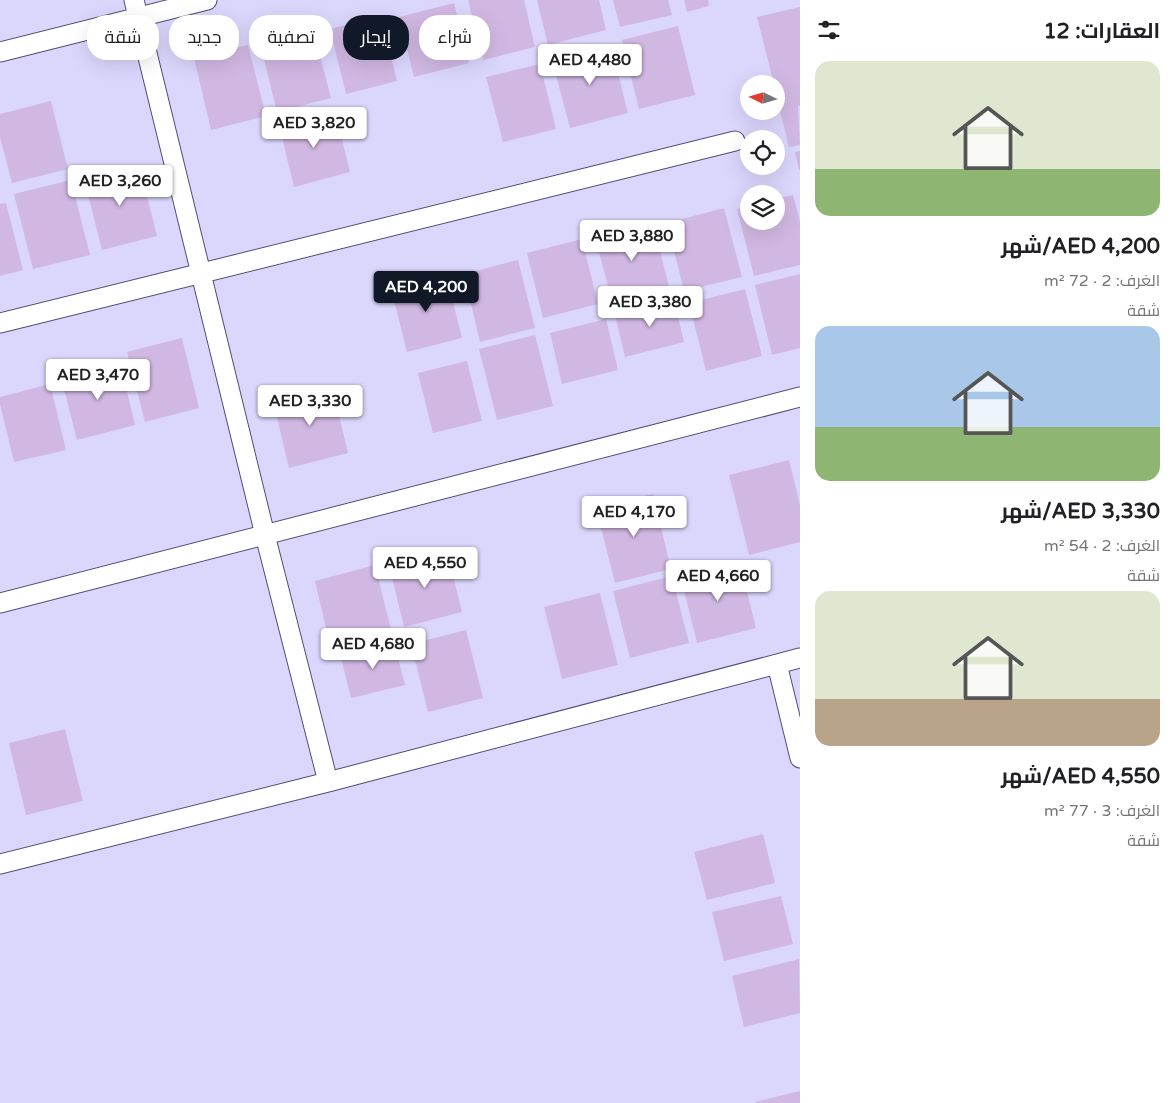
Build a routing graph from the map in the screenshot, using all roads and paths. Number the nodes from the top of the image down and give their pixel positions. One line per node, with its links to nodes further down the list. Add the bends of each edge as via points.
1 (207, 0): 2 (street)
2 (136, 9): 3 (street); 5 (street)
3 (0, 52)
4 (736, 141): 5 (street)
5 (201, 273): 6 (street); 8 (street)
6 (0, 323)
7 (800, 397): 8 (street)
8 (265, 535): 9 (street); 13 (street)
9 (0, 603)
10 (800, 658): 11 (street)
11 (777, 664): 12 (street); 13 (street)
12 (800, 758)
13 (328, 782): 14 (street)
14 (0, 864)

